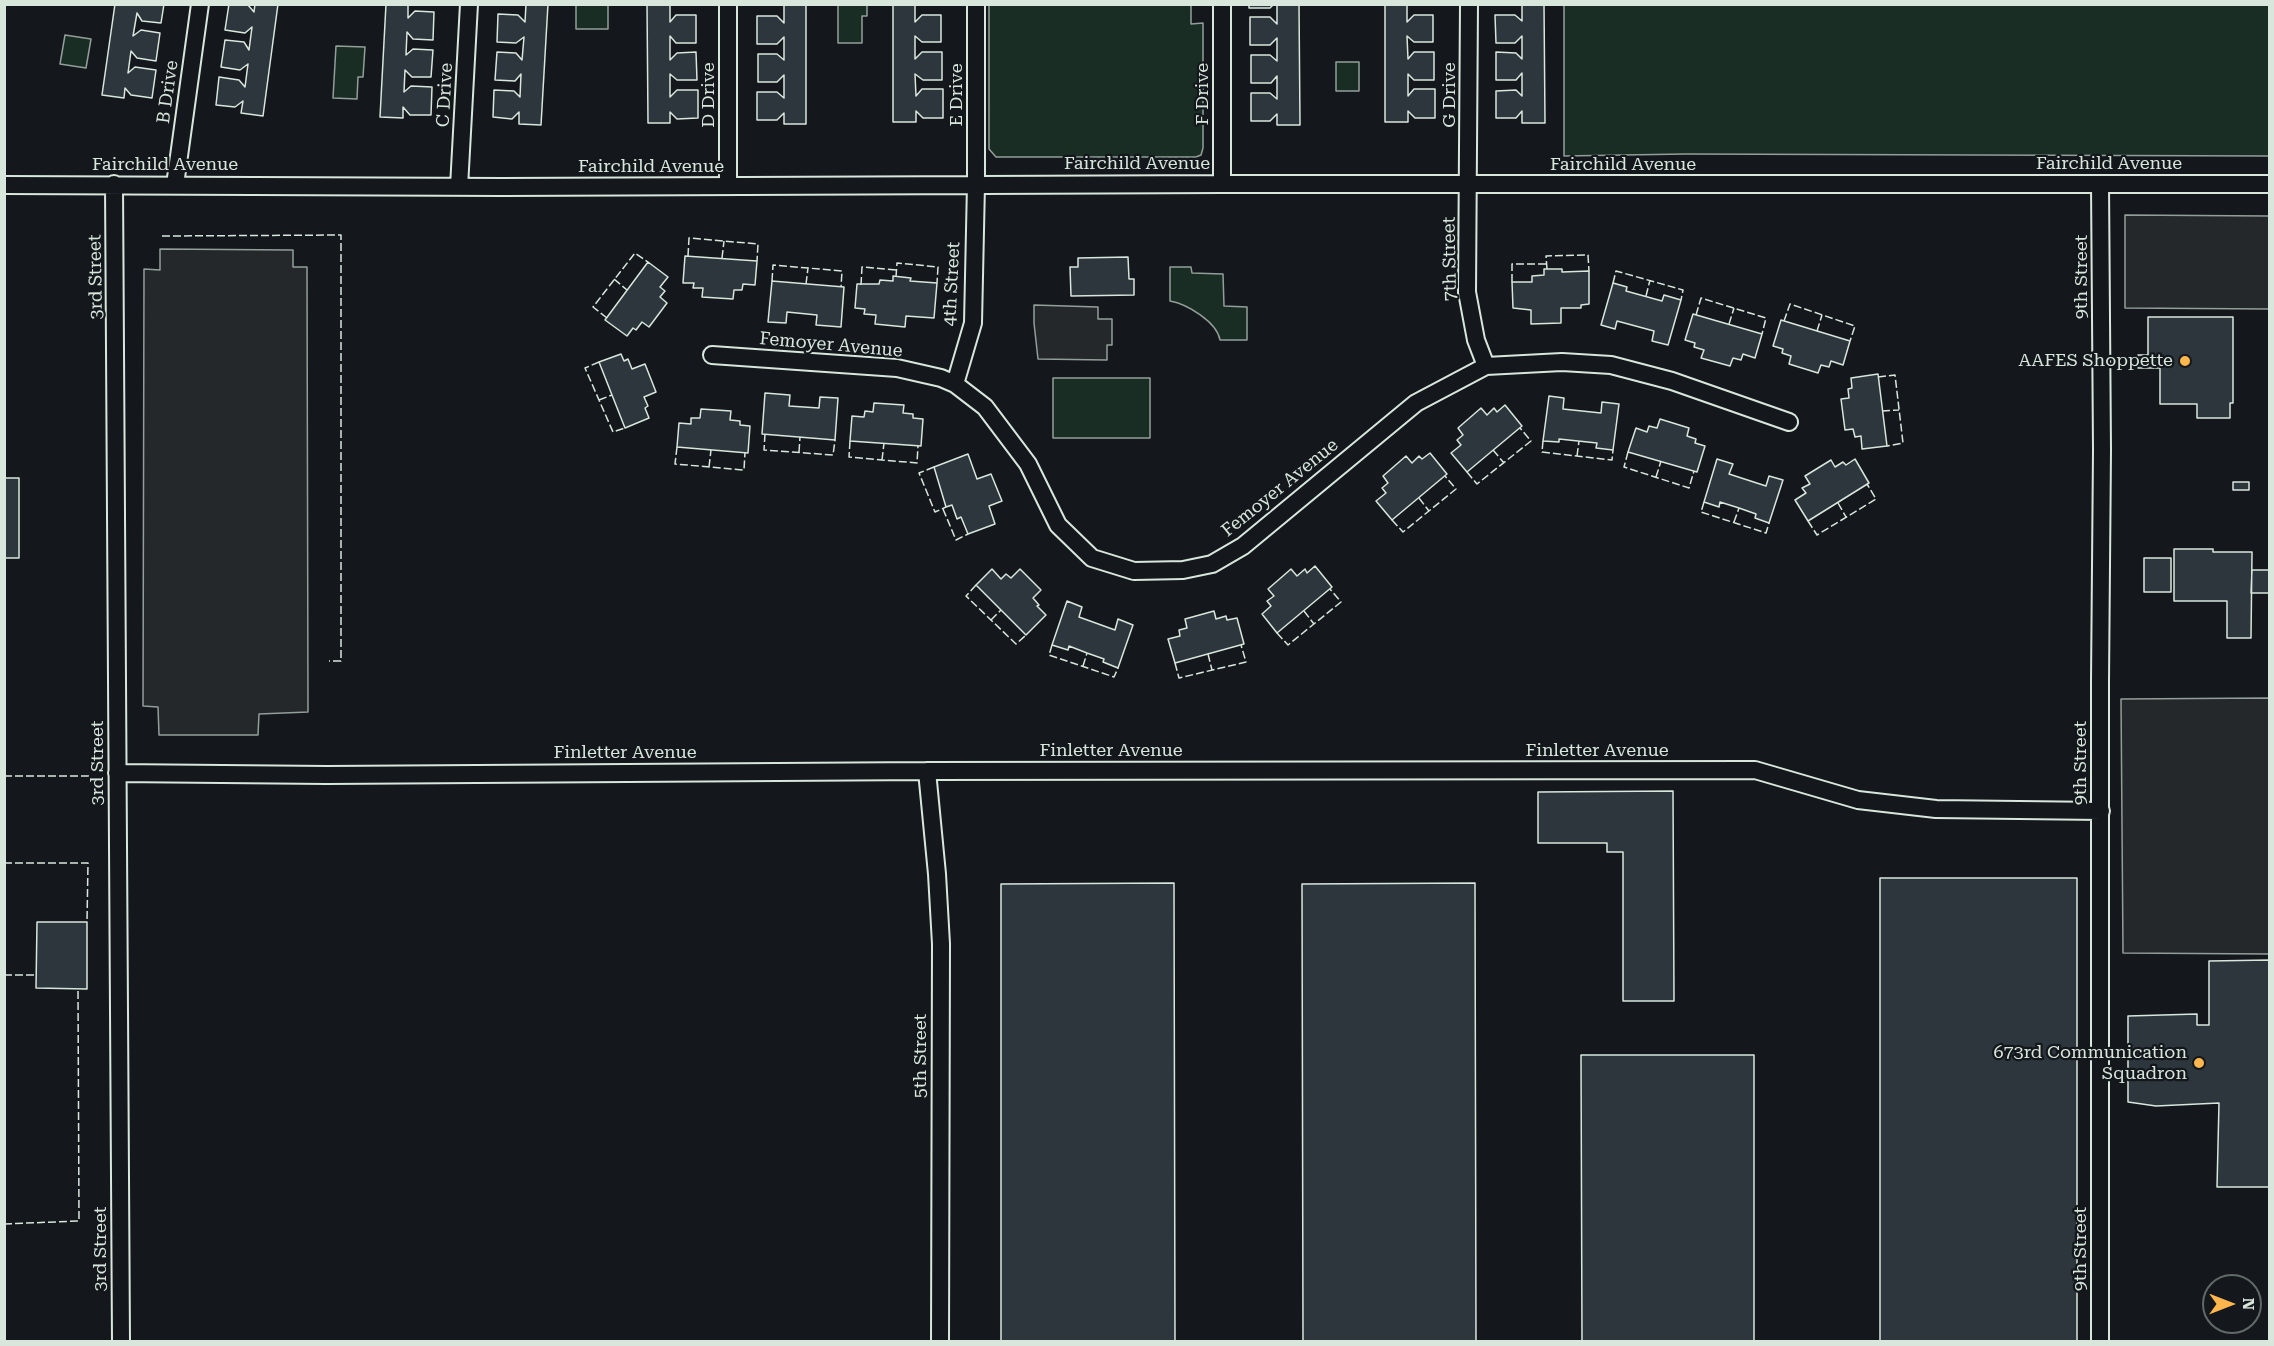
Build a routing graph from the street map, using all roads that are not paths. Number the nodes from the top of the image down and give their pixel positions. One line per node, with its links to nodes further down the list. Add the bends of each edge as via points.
1 (200, 4): 13 (street, B Drive)
2 (469, 4): 16 (street, C Drive)
3 (728, 4): 15 (street, D Drive)
4 (976, 4): 8 (street, E Drive)
5 (1222, 4): 9 (street, F Drive)
6 (1469, 4): 14 (street, G Drive)
7 (114, 184): 12 (street, Fairchild Avenue); 13 (street, Fairchild Avenue); 22 (street, 3rd Street)
8 (976, 184): 9 (street, Fairchild Avenue); 15 (street, Fairchild Avenue); 19 (street, 4th Street, via 973,323)
9 (1222, 184): 14 (street, Fairchild Avenue)
10 (2100, 184): 11 (street, Fairchild Avenue); 14 (street, Fairchild Avenue); 23 (street, 9th Street)
11 (2270, 184)
12 (4, 185)
13 (175, 185): 16 (street, Fairchild Avenue)
14 (1469, 185): 18 (street, 7th Street, via 1467,292 1476,340)
15 (728, 186): 16 (street, Fairchild Avenue)
16 (459, 187)
17 (712, 355): 19 (street, Femoyer Avenue, via 897,368)
18 (1486, 366): 19 (street, Femoyer Avenue, via 1416,404 1243,546 1212,564 1183,570 1134,571 1092,558 1058,525 1028,464 986,407); 20 (street, Femoyer Avenue, via 1562,362 1611,365 1672,381)
19 (956, 384)
20 (1789, 422)
21 (927, 771): 22 (street, Finletter Avenue); 23 (street, Finletter Avenue, via 1755,770 1858,800 1936,809); 25 (street, 5th Street, via 941,944)
22 (117, 773): 24 (street, 3rd Street)
23 (2101, 811): 26 (street, 9th Street)
24 (121, 1341)
25 (940, 1341)
26 (2100, 1341)

